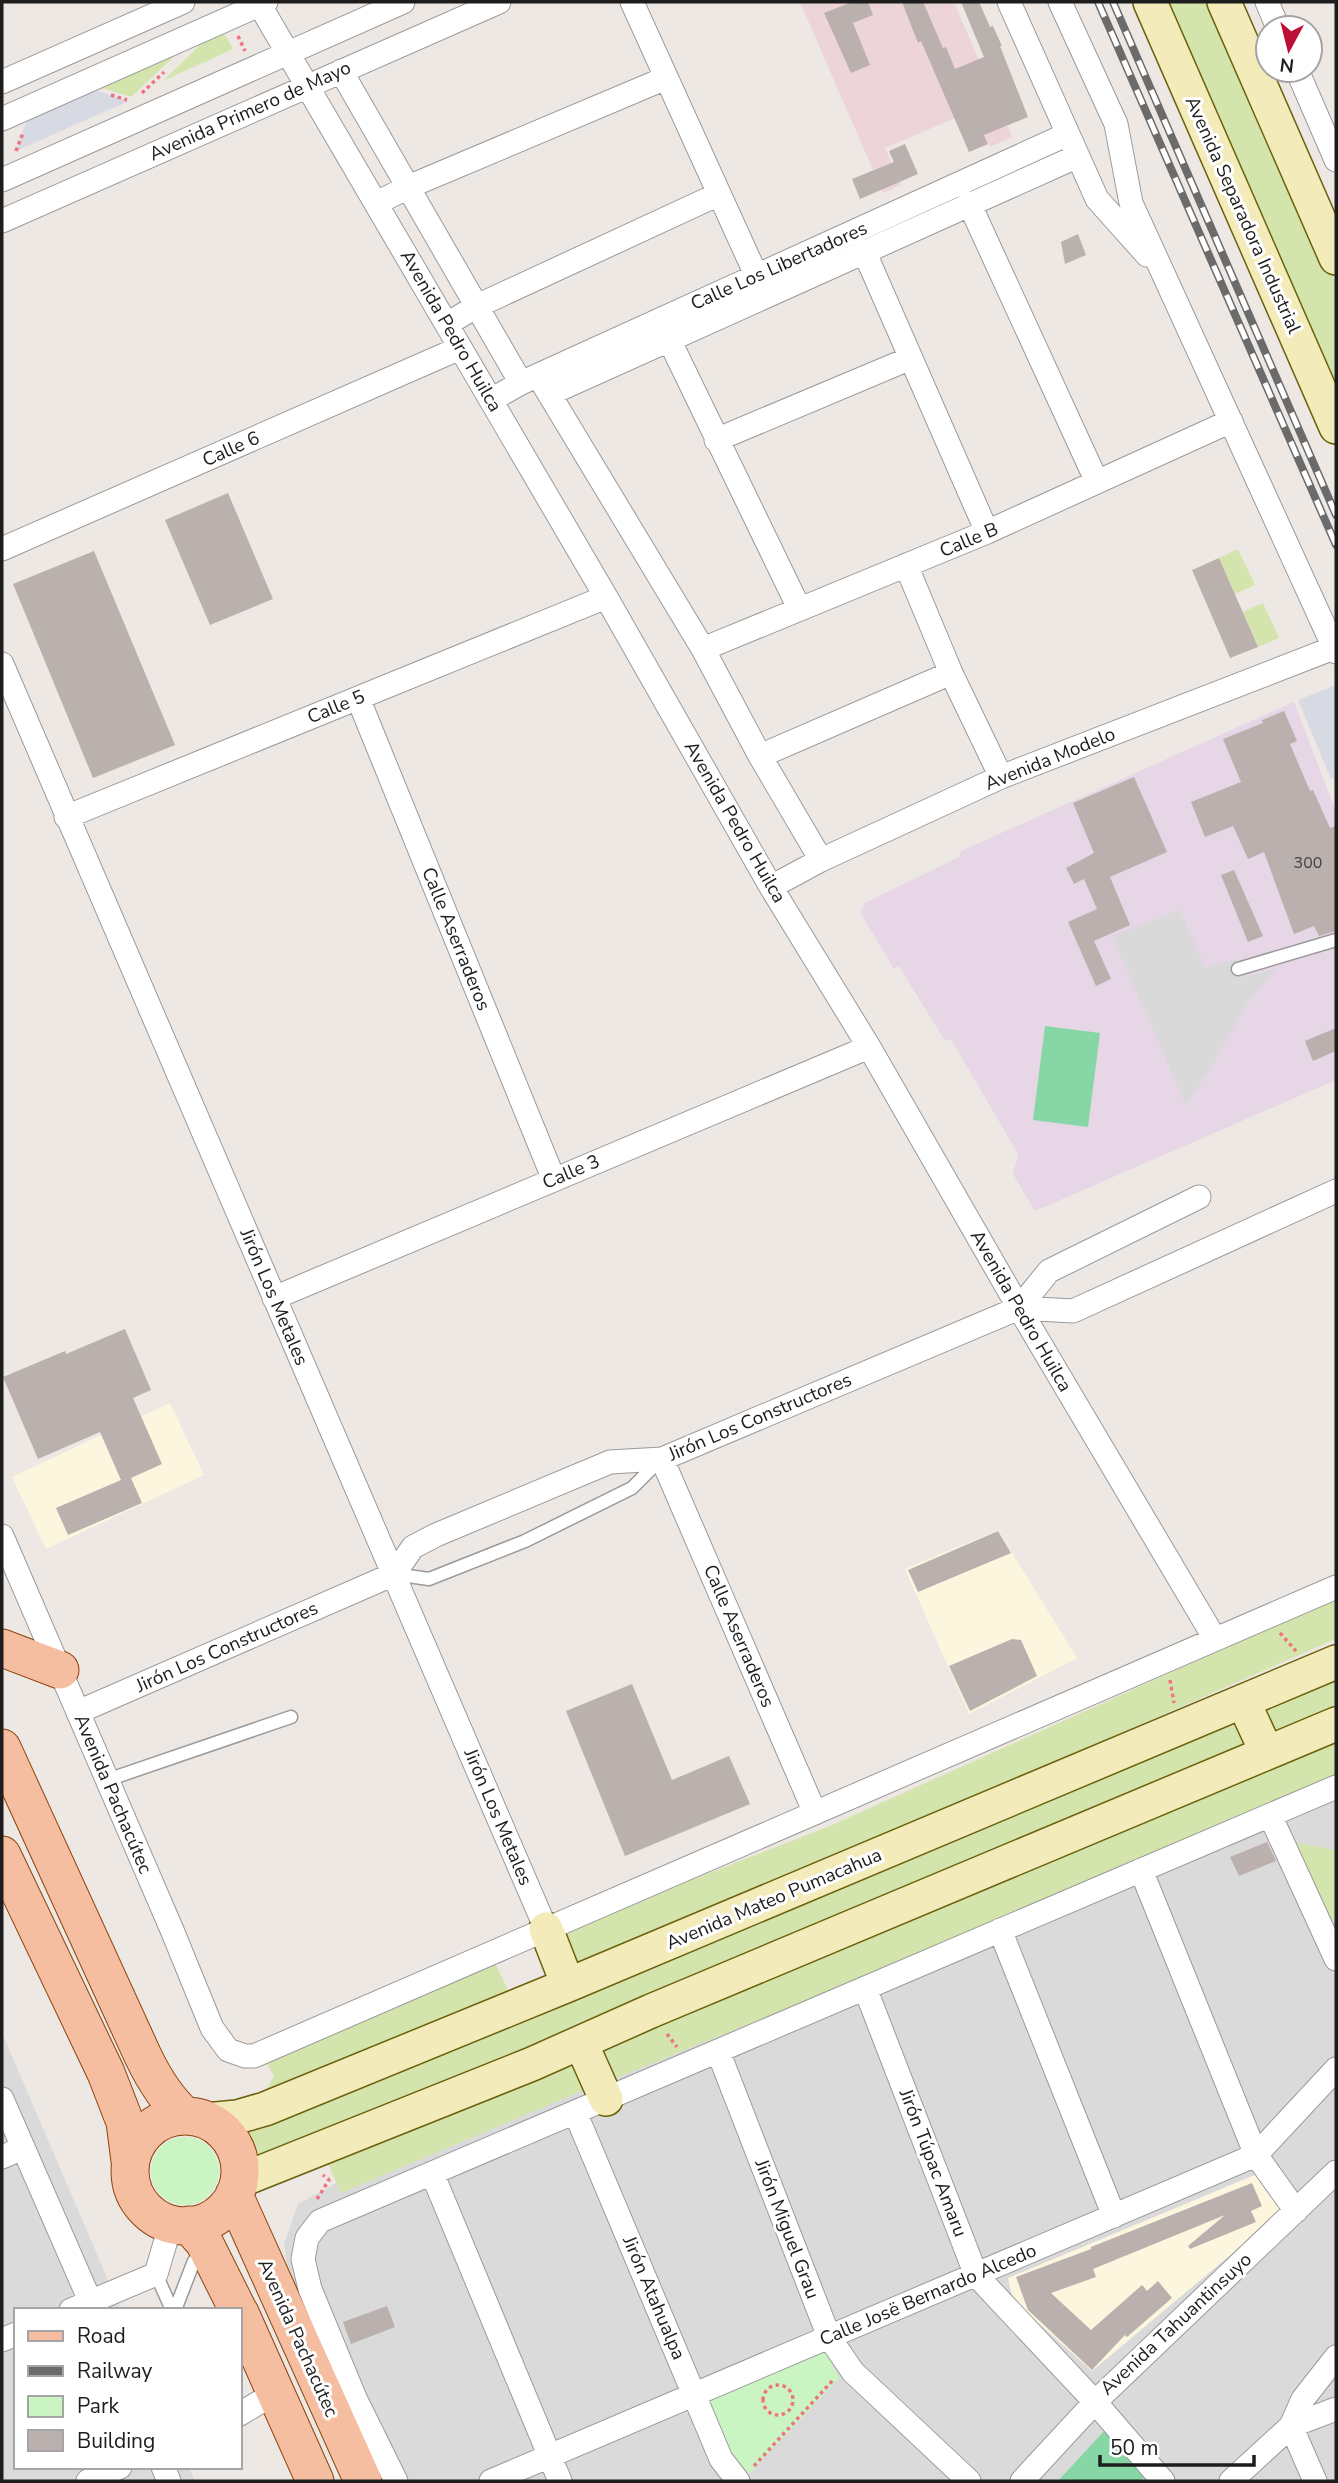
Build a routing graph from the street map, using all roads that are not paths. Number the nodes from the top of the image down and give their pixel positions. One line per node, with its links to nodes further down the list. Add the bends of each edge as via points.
1 (183, 2): 13 (street)
2 (402, 2): 10 (street, Avenida Primero de Mayo)
3 (499, 2): 11 (street, Avenida Primero de Mayo)
4 (632, 2): 12 (street)
5 (1009, 2): 18 (street)
6 (1060, 2): 29 (street, via 1116,124 1131,203)
7 (1150, 2): 39 (main road, Avenida Separadora Industrial)
8 (1224, 2): 28 (main road)
9 (262, 3): 10 (street, Avenida Pedro Huilca); 16 (street)
10 (288, 52): 15 (street, Avenida Pedro Huilca); 21 (street, Avenida Primero de Mayo)
11 (341, 71): 15 (street, Avenida Primero de Mayo); 22 (street)
12 (666, 78): 22 (street); 23 (street)
13 (2, 82)
14 (1305, 84): 17 (street)
15 (308, 86): 24 (street, Avenida Pedro Huilca); 26 (street, Avenida Primero de Mayo)
16 (2, 119)
17 (1331, 132): 20 (street)
18 (1068, 134): 19 (street); 30 (street, Calle Los Libertadores)
19 (1078, 156): 25 (street, Calle Los Libertadores); 29 (street, via 1097,200)
20 (1336, 160)
21 (2, 180)
22 (408, 187): 24 (street); 31 (street)
23 (719, 194): 30 (street); 31 (street)
24 (377, 203): 32 (street, Avenida Pedro Huilca)
25 (969, 203): 27 (street, Calle Los Libertadores); 41 (street)
26 (2, 221)
27 (864, 251): 33 (street, Calle Los Libertadores); 35 (street)
28 (1336, 258)
29 (1163, 273): 38 (street)
30 (757, 277): 33 (street, Calle Los Libertadores)
31 (477, 306): 32 (street); 36 (street)
32 (447, 324): 34 (street, Avenida Pedro Huilca)
33 (665, 330): 36 (street, Calle Los Libertadores); 40 (street)
34 (460, 348): 37 (street, Avenida Pedro Huilca); 43 (street, Calle 6)
35 (911, 358): 40 (street); 42 (street)
36 (536, 384): 37 (street, Calle Los Libertadores); 47 (street)
37 (491, 400): 45 (street, Avenida Pedro Huilca)
38 (1231, 421): 41 (street, Calle B); 48 (street)
39 (1336, 428)
40 (716, 440): 46 (street)
41 (1097, 482): 42 (street, Calle B)
42 (987, 533): 44 (street, Calle B)
43 (2, 549)
44 (906, 565): 46 (street, Calle B); 50 (street)
45 (606, 597): 51 (street, Calle 5); 56 (street, Avenida Pedro Huilca)
46 (799, 608): 47 (street, Calle B)
47 (703, 649): 52 (street)
48 (1336, 649): 53 (street, Avenida Modelo)
49 (2, 664): 54 (street, Jirón Los Metales)
50 (951, 673): 52 (street); 53 (street)
51 (358, 698): 54 (street, Calle 5); 60 (street, Calle Aserraderos)
52 (760, 756): 55 (street)
53 (1001, 777): 55 (street, Avenida Modelo)
54 (66, 817): 63 (street, Jirón Los Metales)
55 (821, 860): 56 (street, Avenida Modelo)
56 (771, 887): 59 (street, Avenida Pedro Huilca)
57 (1336, 940): 58 (lane)
58 (1238, 969)
59 (869, 1048): 60 (street, Calle 3); 64 (street, Avenida Pedro Huilca)
60 (554, 1180): 63 (street, Calle 3)
61 (1336, 1191): 64 (street, Jirón Los Constructores, via 1073,1311)
62 (1199, 1197): 64 (street, via 1049,1271)
63 (274, 1297): 67 (street, Jirón Los Metales)
64 (1019, 1308): 65 (street, Jirón Los Constructores); 69 (street, Avenida Pedro Huilca)
65 (662, 1459): 67 (lane, via 632,1488 525,1541 429,1579); 67 (street, Jirón Los Constructores, via 610,1462 436,1535 413,1547); 81 (street, Calle Aserraderos)
66 (2, 1536): 72 (street, Avenida Pachacútec)
67 (394, 1574): 74 (street, Jirón Los Constructores); 85 (street, Jirón Los Metales)
68 (1336, 1587): 69 (street)
69 (1215, 1639): 81 (street)
70 (2, 1647): 72 (main road)
71 (1336, 1662): 73 (main road, Avenida Mateo Pumacahua)
72 (60, 1670): 74 (street, Avenida Pachacútec)
73 (1243, 1701): 78 (main road); 88 (main road, Avenida Mateo Pumacahua)
74 (78, 1712): 79 (street, Avenida Pachacútec)
75 (291, 1717): 79 (lane)
76 (1336, 1724): 78 (main road)
77 (2, 1748): 96 (main road, via 142,2056 166,2096)
78 (1267, 1753): 90 (main road)
79 (107, 1780): 85 (street, Avenida Pachacútec, via 212,2028 228,2050 245,2056)
80 (1336, 1787): 82 (street)
81 (815, 1813): 85 (street)
82 (1270, 1815): 84 (street); 87 (street)
83 (2, 1855): 100 (main road, via 106,2073 125,2122)
84 (1141, 1870): 86 (street); 98 (street)
85 (546, 1929): 88 (main road)
86 (1000, 1930): 89 (street); 105 (street)
87 (1336, 1959)
88 (568, 1985): 96 (main road, Avenida Mateo Pumacahua, via 265,2109 237,2117)
89 (865, 1988): 91 (street); 109 (street, Jirón Túpac Amaru)
90 (581, 2043): 94 (main road); 103 (main road)
91 (718, 2051): 94 (street); 116 (street, Jirón Miguel Grau)
92 (1336, 2069): 98 (street, Calle Josë Bernardo Alcedo)
93 (2, 2099): 97 (street)
94 (606, 2099): 95 (street)
95 (575, 2112): 102 (street); 119 (street, Jirón Atahualpa)
96 (196, 2118): 100 (main road, via 164,2120 145,2132); 103 (main road, via 219,2128 236,2152 240,2166)
97 (23, 2148): 99 (street); 110 (street)
98 (1256, 2155): 104 (street); 105 (street, Calle Josë Bernardo Alcedo)
99 (2, 2157)
100 (130, 2161): 106 (main road, via 131,2183 140,2203 151,2214)
101 (1336, 2172): 104 (street, Avenida Tahuantinsuyo)
102 (432, 2173): 124 (street); 132 (street, via 320,2221 307,2238 303,2259 310,2289 355,2398)
103 (233, 2194): 106 (main road, via 209,2220); 130 (main road, Avenida Pachacútec, via 245,2268); 131 (main road, Avenida Pachacútec)
104 (1296, 2211): 120 (street, Avenida Tahuantinsuyo)
105 (1114, 2216): 109 (street, Calle Josë Bernardo Alcedo)
106 (179, 2225): 107 (main road); 108 (street); 114 (main road, via 204,2242)
107 (194, 2261): 112 (lane); 113 (main road)
108 (156, 2274): 110 (street); 111 (lane)
109 (976, 2275): 116 (street, Calle Josë Bernardo Alcedo); 120 (street, Jirón Túpac Amaru)
110 (85, 2307)
111 (173, 2308)
112 (175, 2308)
113 (215, 2308)
114 (237, 2308)
115 (242, 2329): 121 (main road)
116 (829, 2337): 119 (street, Calle Josë Bernardo Alcedo); 135 (street, Jirón Miguel Grau, via 853,2372)
117 (1336, 2357): 123 (street, via 1303,2399)
118 (242, 2368): 121 (main road)
119 (695, 2395): 124 (street, Calle Josë Bernardo Alcedo); 126 (street, Jirón Atahualpa, via 721,2459)
120 (1094, 2402): 136 (street, Avenida Tahuantinsuyo); 137 (street, Jirón Túpac Amaru)
121 (254, 2403): 128 (main road); 129 (main road)
122 (1336, 2409): 123 (street)
123 (1291, 2426): 138 (street); 139 (street)
124 (550, 2457): 133 (street, Calle Josë Bernardo Alcedo); 134 (street)
125 (115, 2469): 127 (street)
126 (743, 2476)
127 (88, 2481)
128 (292, 2481)
129 (315, 2481)
130 (337, 2481)
131 (363, 2481)
132 (396, 2481)
133 (491, 2481)
134 (560, 2481)
135 (969, 2481)
136 (1021, 2481)
137 (1163, 2481)
138 (1231, 2481)
139 (1315, 2481)

